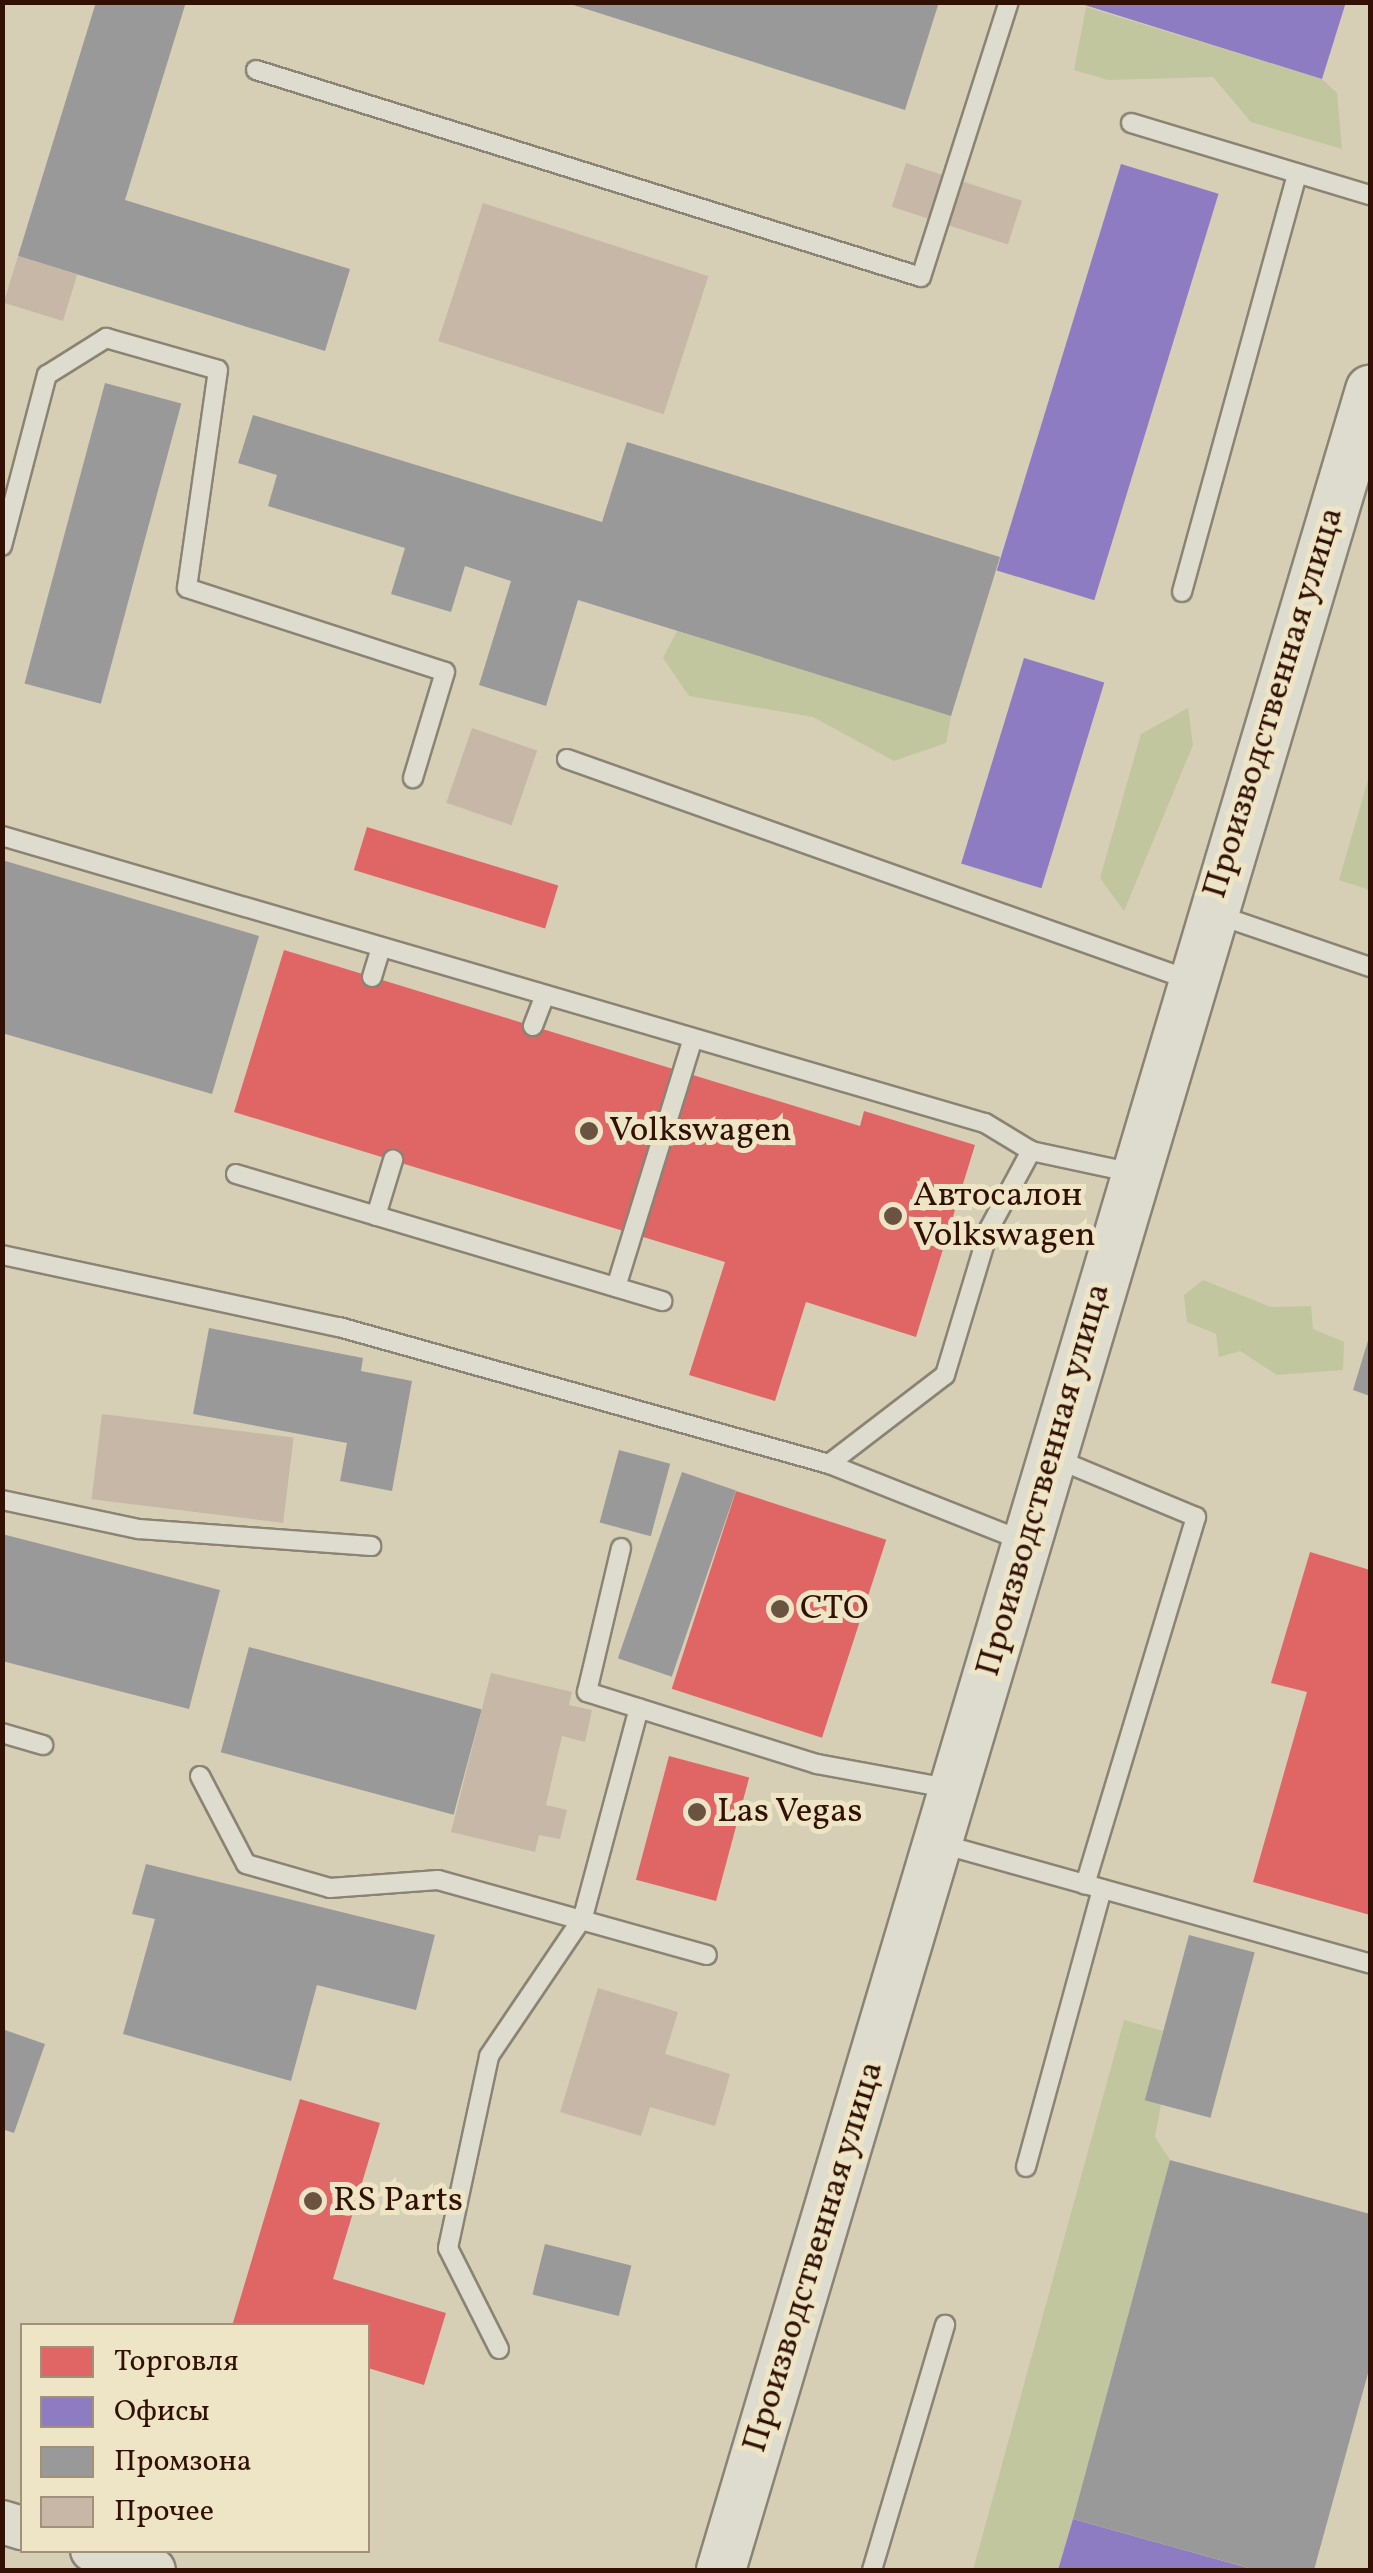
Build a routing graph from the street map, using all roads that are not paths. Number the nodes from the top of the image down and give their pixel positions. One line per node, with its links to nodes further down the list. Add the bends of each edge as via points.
1 (1009, 2): 2 (lane, via 921,278)
2 (256, 70)
3 (1131, 123): 4 (lane)
4 (1296, 174): 5 (lane); 8 (lane)
5 (1370, 195)
6 (1370, 390): 12 (main road, Производственная улица)
7 (2, 546): 10 (lane, via 47,375 106,338 218,370 187,588 445,672)
8 (1182, 592)
9 (566, 758): 16 (lane)
10 (413, 778)
11 (2, 836): 13 (lane)
12 (1210, 912): 14 (lane); 16 (main road, Производственная улица)
13 (382, 947): 15 (lane); 17 (lane)
14 (1370, 967)
15 (372, 977)
16 (1190, 980): 22 (main road, Производственная улица)
17 (545, 995): 18 (lane); 19 (lane)
18 (533, 1026)
19 (693, 1038): 20 (lane, via 984,1124); 26 (lane)
20 (1032, 1151): 22 (lane); 29 (lane, via 990,1230 946,1374)
21 (393, 1160): 24 (lane)
22 (1134, 1173): 28 (main road, Производственная улица)
23 (236, 1174): 24 (lane)
24 (376, 1216): 26 (lane)
25 (2, 1255): 29 (lane, via 339,1327)
26 (616, 1288): 27 (lane)
27 (663, 1301)
28 (1052, 1456): 31 (main road, Производственная улица); 40 (lane, via 1196,1518)
29 (829, 1464): 31 (lane)
30 (2, 1500): 32 (lane, via 139,1529)
31 (1027, 1542): 38 (main road, Производственная улица)
32 (371, 1546)
33 (621, 1548): 34 (lane, via 588,1692)
34 (639, 1708): 38 (lane, via 816,1764); 41 (lane)
35 (2, 1734): 36 (lane)
36 (42, 1745)
37 (200, 1776): 41 (lane, via 246,1864 330,1888 438,1880)
38 (953, 1789): 39 (main road, Производственная улица)
39 (937, 1842): 40 (lane); 49 (main road, Производственная улица)
40 (1094, 1887): 43 (lane); 44 (lane)
41 (583, 1917): 42 (lane); 46 (lane, via 489,2056 448,2248)
42 (707, 1955)
43 (1370, 1964)
44 (1026, 2167)
45 (945, 2325): 50 (lane)
46 (500, 2349)
47 (101, 2553): 48 (street)
48 (154, 2570)
49 (721, 2570)
50 (872, 2570)

